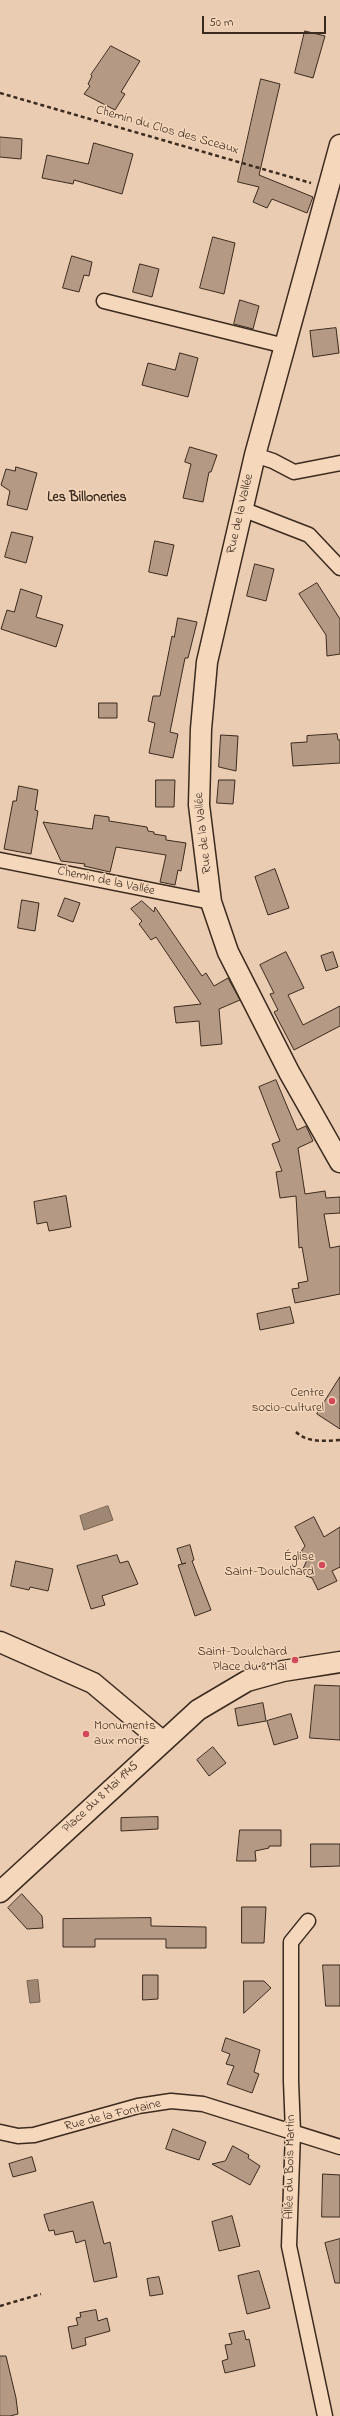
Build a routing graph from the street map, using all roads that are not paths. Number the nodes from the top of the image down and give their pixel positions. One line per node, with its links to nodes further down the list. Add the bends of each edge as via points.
1 (340, 145): 3 (street, Rue de la Vallée)
2 (104, 301): 3 (street)
3 (285, 346): 4 (street, Rue de la Vallée)
4 (255, 455): 5 (street, Rue de la Vallée, via 294,472); 6 (street, Rue de la Vallée)
5 (340, 463)
6 (242, 510): 7 (street, via 310,535); 9 (street, Rue de la Vallée, via 207,662 200,729 199,805)
7 (340, 568)
8 (0, 860): 9 (street, Chemin de la Vallée)
9 (211, 902): 10 (street, Rue de la Vallée, via 232,959 289,1072)
10 (340, 1162)
11 (0, 1642): 13 (street, via 93,1682)
12 (340, 1662): 13 (street, Place du 8 Mai 1945, via 284,1671 247,1681 198,1710)
13 (162, 1741): 14 (street, Place du 8 Mai 1945)
14 (0, 1892)
15 (308, 1920): 17 (street, Allée du Bois Martin, via 291,1942 291,2081)
16 (0, 2132): 17 (street, Rue de la Fontaine, via 18,2136 34,2135 138,2106 170,2101 203,2104)
17 (294, 2132): 18 (street, Rue de la Fontaine); 19 (street, Allée du Bois Martin, via 289,2246)
18 (340, 2147)
19 (325, 2416)

